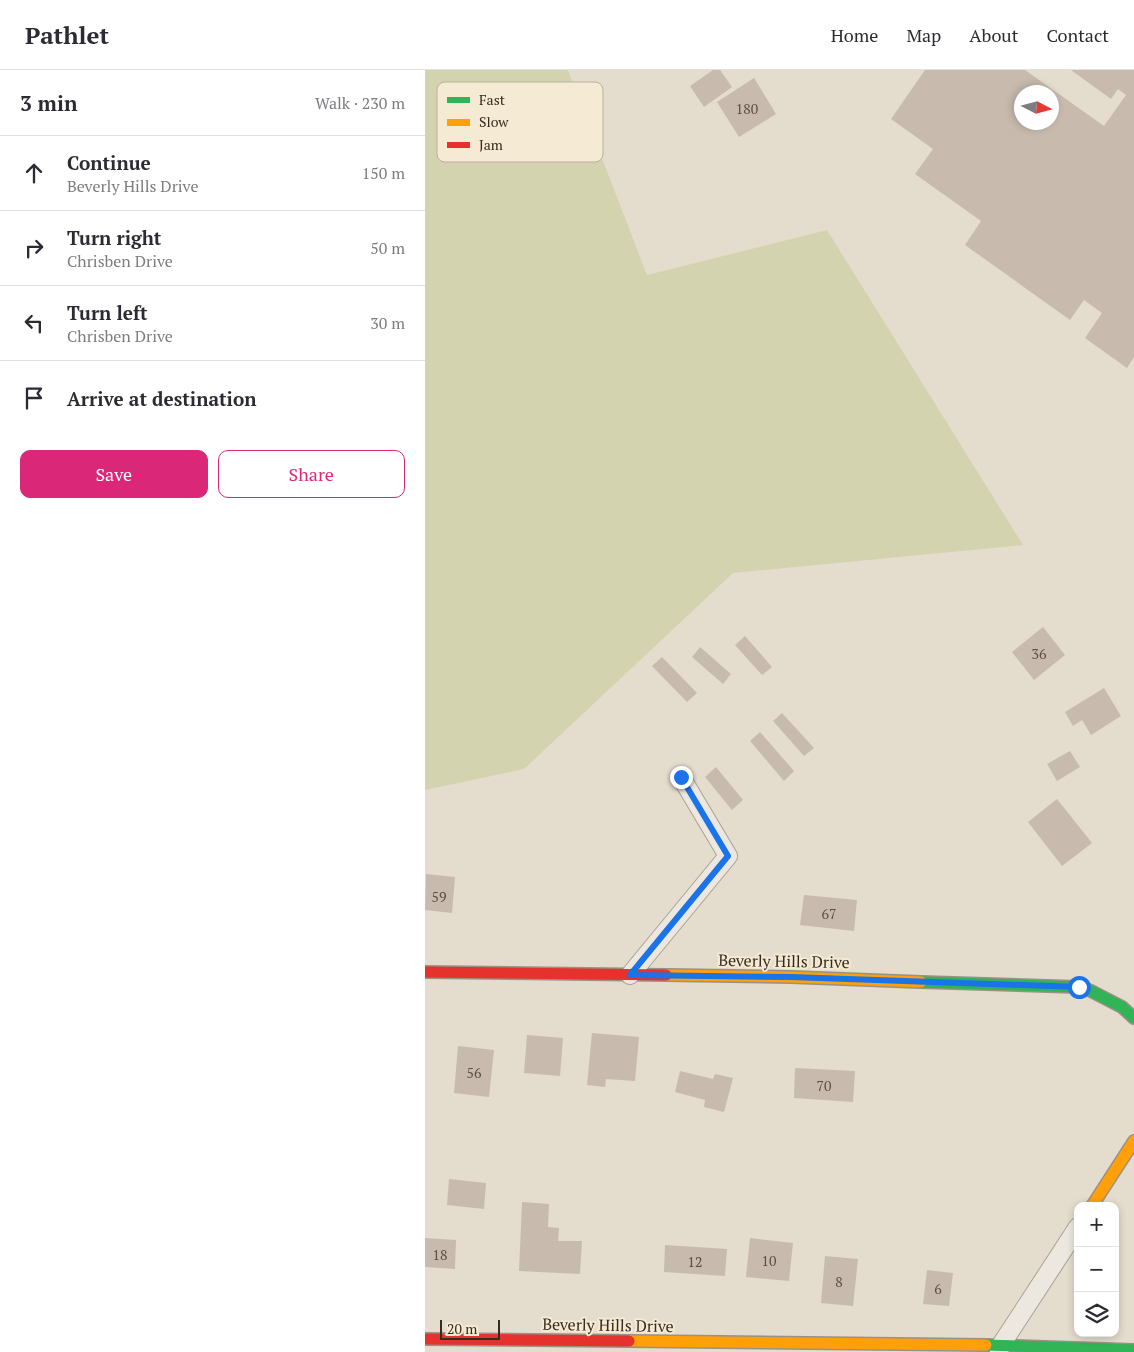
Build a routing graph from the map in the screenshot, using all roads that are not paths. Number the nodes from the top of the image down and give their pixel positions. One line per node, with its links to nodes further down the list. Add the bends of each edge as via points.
1 (681, 777): 3 (street, via 728,856)
2 (425, 972): 3 (street, Beverly Hills Drive)
3 (630, 975): 4 (street, Beverly Hills Drive, via 1079,987 1122,1007)
4 (1134, 1018)
5 (1134, 1141): 6 (street)
6 (1094, 1202)
7 (1074, 1233): 9 (street)
8 (425, 1339): 9 (street, Beverly Hills Drive)
9 (1000, 1348): 10 (street, Beverly Hills Drive)
10 (1134, 1350)

